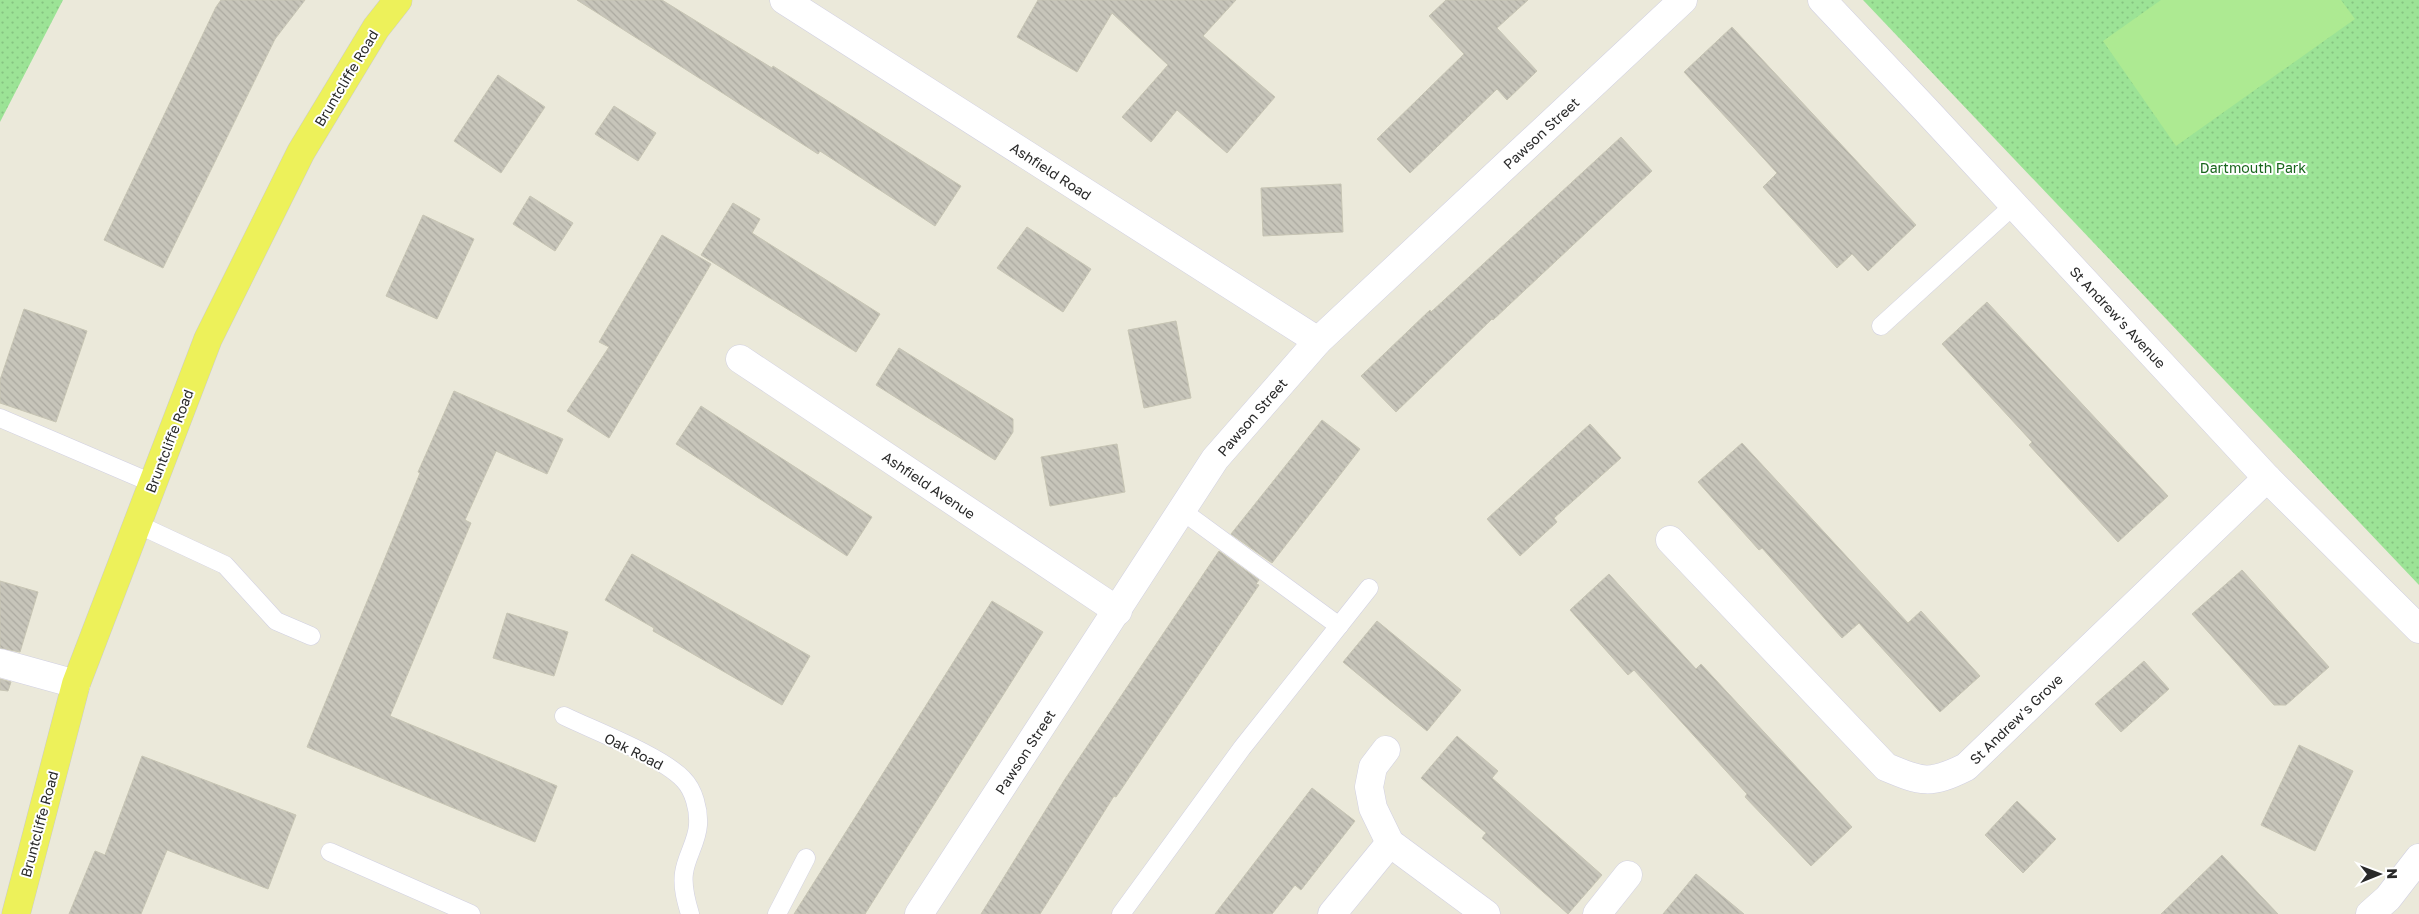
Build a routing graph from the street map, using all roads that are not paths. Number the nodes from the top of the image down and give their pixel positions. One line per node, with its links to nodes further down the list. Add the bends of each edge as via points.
1 (398, 0): 11 (main road, Bruntcliffe Road, via 376,28 297,161 208,339)
2 (784, 0): 7 (street, Ashfield Road)
3 (1683, 0): 7 (street, Pawson Street)
4 (1822, 0): 5 (street, St Andrew's Avenue)
5 (2014, 205): 6 (lane); 10 (street, St Andrew's Avenue)
6 (1881, 326)
7 (1318, 341): 12 (street, Pawson Street, via 1215,459)
8 (740, 359): 16 (street, Ashfield Avenue)
9 (0, 418): 11 (lane)
10 (2266, 478): 14 (street, St Andrew's Grove, via 1966,767 1943,778 1917,780 1886,768); 18 (street, St Andrew's Avenue)
11 (152, 484): 13 (main road, Bruntcliffe Road)
12 (1181, 510): 16 (street, Pawson Street); 17 (lane)
13 (137, 524): 19 (lane, via 224,565 276,622); 21 (main road, Bruntcliffe Road)
14 (1670, 540)
15 (1369, 588): 17 (lane)
16 (1118, 611): 33 (street, Pawson Street)
17 (1339, 626): 34 (lane, via 1242,748)
18 (2419, 630)
19 (311, 636)
20 (0, 663): 21 (street)
21 (76, 684): 29 (main road, Bruntcliffe Road)
22 (564, 716): 31 (lane, Oak Road, via 661,763 683,779 695,800 698,825 684,872 684,893)
23 (1386, 750): 24 (street, via 1374,767 1369,787 1373,808)
24 (1390, 843): 35 (street); 36 (street)
25 (330, 852): 30 (lane)
26 (806, 858): 32 (lane)
27 (2419, 858): 38 (street, via 2388,898)
28 (1628, 875): 37 (street)
29 (16, 914)
30 (471, 914)
31 (690, 914)
32 (777, 914)
33 (919, 914)
34 (1121, 914)
35 (1332, 914)
36 (1486, 914)
37 (1597, 914)
38 (2370, 914)

